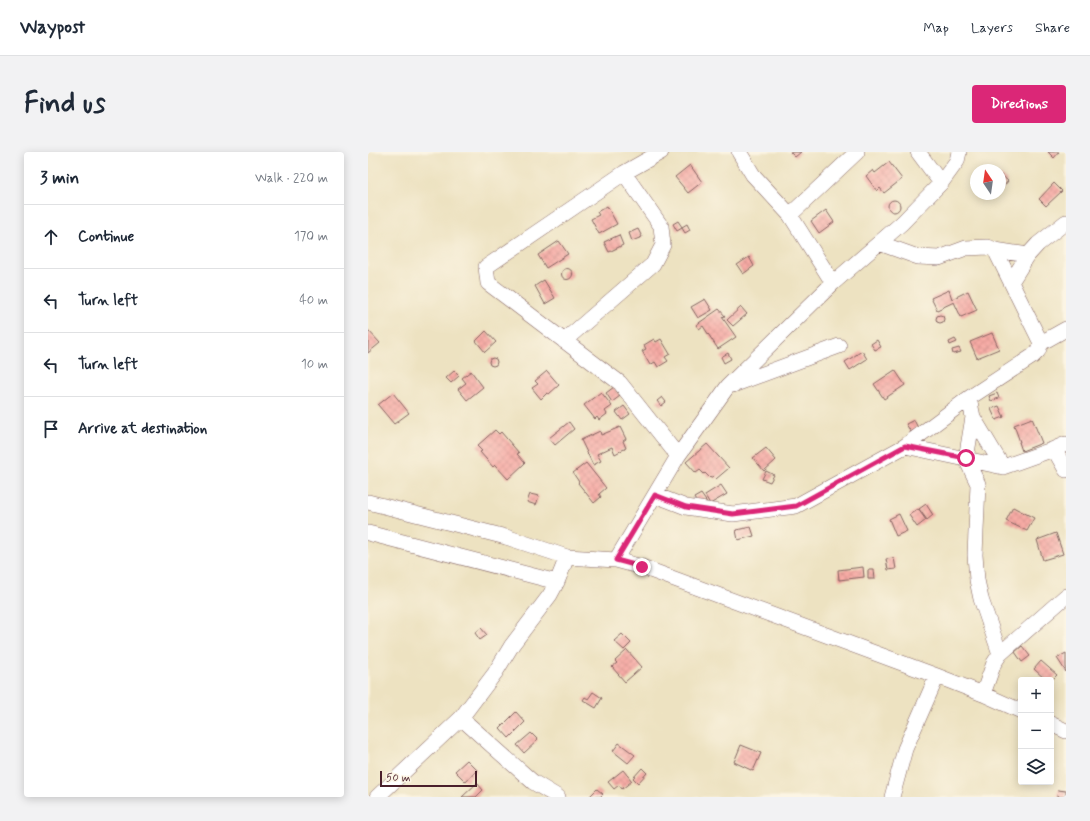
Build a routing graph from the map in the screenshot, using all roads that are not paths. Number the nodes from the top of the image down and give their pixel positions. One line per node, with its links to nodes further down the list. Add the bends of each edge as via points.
1 (661, 152): 6 (street)
2 (739, 152): 8 (street, via 753,175)
3 (857, 152): 8 (street)
4 (918, 152): 7 (street)
5 (959, 152): 7 (street, via 957,161)
6 (624, 173): 16 (street, via 661,226 663,245 653,264); 16 (street, via 486,267 488,282)
7 (941, 183): 10 (street)
8 (790, 215): 14 (street)
9 (1066, 222): 12 (street)
10 (879, 243): 11 (street, via 918,257 938,258 966,248 988,247); 14 (street)
11 (995, 250): 12 (street); 13 (street)
12 (1028, 255): 13 (street)
13 (1011, 282): 17 (street)
14 (833, 283): 19 (street)
15 (1066, 329): 17 (street)
16 (564, 341): 24 (street, via 620,383)
17 (1041, 343): 20 (street, via 1038,351 1032,356)
18 (839, 346): 19 (street)
19 (728, 386): 24 (street)
20 (969, 398): 21 (street); 22 (street)
21 (973, 417): 25 (street); 26 (street)
22 (905, 446): 25 (street); 28 (street, via 796,506 733,514 686,507)
23 (1060, 447): 26 (street); 27 (street)
24 (678, 456): 28 (street)
25 (966, 458): 26 (street); 35 (street, via 978,484 975,555 977,580)
26 (1004, 467)
27 (1066, 470)
28 (655, 495): 32 (street)
29 (368, 502): 31 (street, via 506,537)
30 (368, 533): 33 (street)
31 (567, 557): 32 (street); 33 (street)
32 (616, 560): 36 (street, via 642,567)
33 (557, 582): 39 (street)
34 (1066, 596): 35 (street)
35 (1000, 654): 37 (street, via 994,663)
36 (937, 676): 37 (street); 44 (street, via 905,749)
37 (983, 694): 38 (street)
38 (1018, 710)
39 (461, 718): 42 (street); 43 (street, via 533,782)
40 (1054, 725): 41 (street)
41 (1066, 731)
42 (377, 797)
43 (558, 797)
44 (892, 797)

